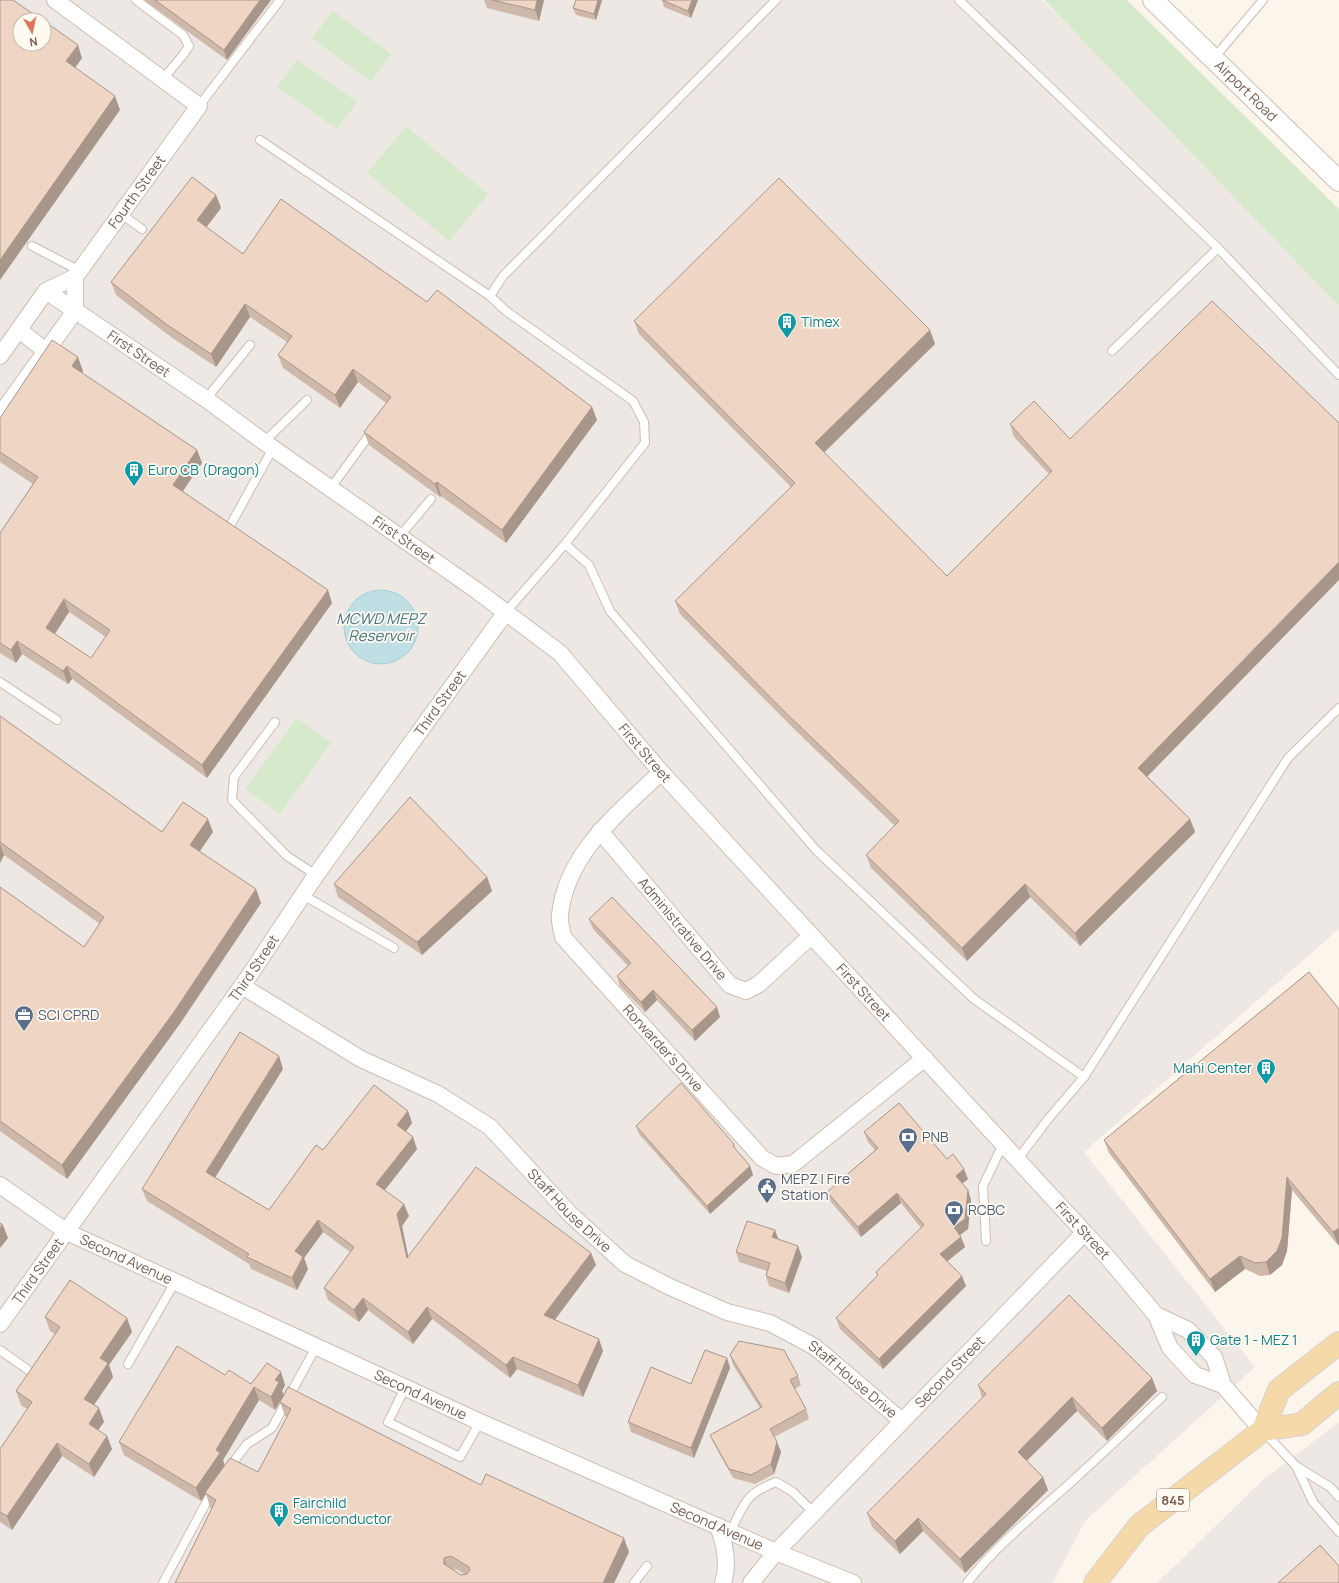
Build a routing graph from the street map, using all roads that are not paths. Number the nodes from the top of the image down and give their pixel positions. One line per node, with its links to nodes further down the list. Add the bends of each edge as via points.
1 (55, 0): 9 (street)
2 (136, 0): 9 (lane, via 183,35 189,46)
3 (280, 0): 10 (lane)
4 (776, 0): 19 (lane, via 503,276)
5 (959, 0): 16 (lane)
6 (1153, 0): 8 (street, Airport Road)
7 (1263, 0): 8 (lane)
8 (1214, 58): 12 (street, Airport Road)
9 (163, 79): 10 (street)
10 (199, 106): 13 (street, Fourth Street)
11 (260, 140): 19 (lane)
12 (1339, 181)
13 (120, 214): 14 (lane); 17 (street, Fourth Street)
14 (142, 229)
15 (32, 246): 17 (lane)
16 (1218, 248): 23 (lane); 26 (lane)
17 (77, 274): 18 (street, Fourth Street); 20 (street)
18 (46, 291): 20 (street, First Street); 21 (street, Fourth Street)
19 (490, 296): 36 (lane, via 506,311 633,401 644,422 645,443)
20 (75, 311): 24 (street); 27 (street, First Street)
21 (19, 330): 24 (street); 25 (street, Fourth Street)
22 (250, 345): 27 (lane)
23 (1112, 351)
24 (47, 352): 29 (street)
25 (0, 356)
26 (1339, 375)
27 (206, 399): 31 (street, First Street)
28 (307, 400): 31 (lane)
29 (0, 415)
30 (370, 434): 32 (lane)
31 (269, 445): 32 (street, First Street); 34 (lane)
32 (330, 489): 35 (street, First Street)
33 (431, 499): 35 (lane)
34 (230, 526)
35 (399, 538): 37 (street, First Street)
36 (565, 544): 37 (lane); 50 (lane, via 589,565 610,611 816,850 974,999)
37 (506, 612): 42 (street, First Street, via 560,653); 44 (street, Third Street)
38 (0, 682): 40 (lane)
39 (1339, 708): 50 (lane, via 1288,758)
40 (57, 720)
41 (275, 722): 44 (lane, via 234,777 232,800 287,856)
42 (661, 772): 43 (street, Rorwarder's Drive); 46 (street, First Street)
43 (600, 831): 46 (street, Administrative Drive, via 730,985 746,991 759,984); 49 (street, Rorwarder's Drive, via 573,873 564,897 560,916 563,936 762,1158 776,1166 793,1164)
44 (316, 875): 45 (street, Third Street)
45 (303, 895): 47 (lane); 48 (street, Third Street)
46 (811, 936): 49 (street, First Street)
47 (394, 948)
48 (242, 986): 54 (street, Third Street); 69 (street, Staff House Drive, via 361,1059 438,1094 490,1127 570,1214 625,1264 727,1312 770,1323 815,1347)
49 (925, 1058): 51 (street, First Street)
50 (1084, 1077): 52 (lane)
51 (1003, 1144): 52 (street, First Street); 56 (lane, via 983,1186)
52 (1017, 1160): 55 (street, First Street)
53 (0, 1185): 54 (street, Second Avenue)
54 (67, 1232): 57 (street, Second Avenue); 59 (street, Third Street)
55 (1084, 1232): 58 (street, First Street); 69 (street, Second Street)
56 (986, 1240)
57 (175, 1282): 61 (street, Second Avenue); 63 (lane)
58 (1156, 1315): 65 (street, First Street, via 1170,1348 1195,1375); 65 (street, First Street, via 1188,1330 1214,1357)
59 (0, 1324)
60 (1339, 1343): 71 (main road, 845, via 1279,1390)
61 (316, 1347): 66 (street, Second Avenue); 73 (lane, via 272,1428 246,1444)
62 (0, 1350): 64 (lane)
63 (128, 1364)
64 (31, 1372)
65 (1223, 1386): 71 (street, First Street)
66 (405, 1388): 70 (street, Second Avenue); 70 (lane, via 388,1422 460,1457)
67 (1339, 1393): 71 (main road, 845, via 1302,1424)
68 (1162, 1397): 86 (lane, via 1012,1535)
69 (902, 1421): 76 (street, Second Street)
70 (480, 1422): 77 (street, Second Avenue)
71 (1263, 1430): 72 (lane, First Street); 87 (main road, 845, via 1139,1526)
72 (1296, 1466): 75 (lane, First Street, via 1330,1487); 78 (lane, First Street, via 1313,1502)
73 (226, 1473)
74 (217, 1485): 81 (lane)
75 (1339, 1497)
76 (814, 1513): 77 (lane, via 793,1492 776,1482 748,1496); 79 (street, Second Street)
77 (724, 1529): 79 (street, Second Avenue); 83 (street)
78 (1339, 1532)
79 (776, 1552): 84 (street, Second Street); 85 (street, Second Avenue)
80 (647, 1566): 82 (lane)
81 (163, 1583)
82 (634, 1583)
83 (724, 1583)
84 (751, 1583)
85 (852, 1583)
86 (967, 1583)
87 (1095, 1583)

